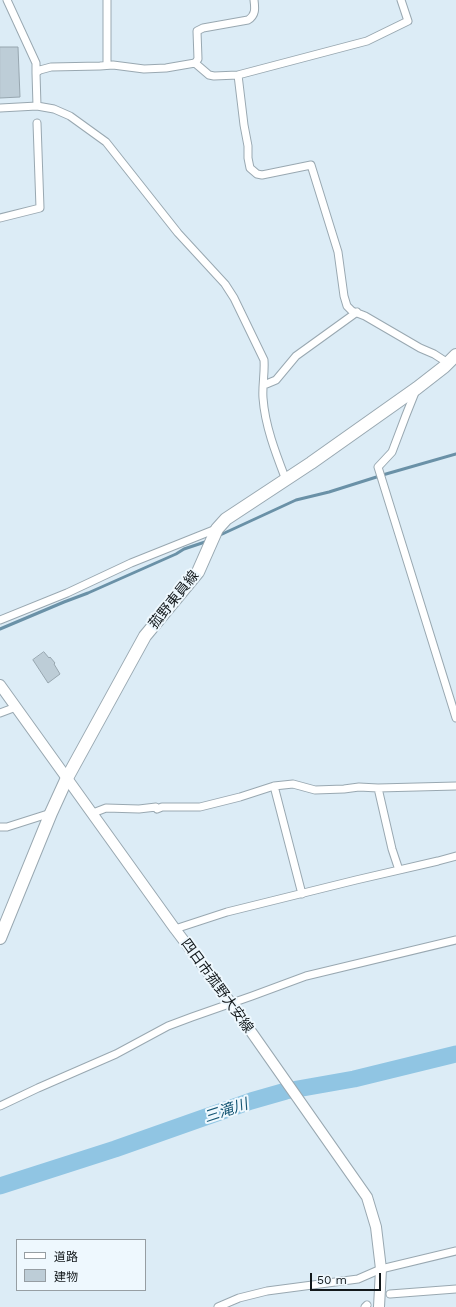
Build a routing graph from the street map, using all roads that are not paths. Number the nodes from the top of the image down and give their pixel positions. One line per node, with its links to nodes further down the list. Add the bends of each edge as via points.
1 (7, 0): 7 (street, via 36,63)
2 (107, 0): 6 (street)
3 (254, 0): 5 (street, via 255,13 248,20 197,31 198,59)
4 (402, 0): 8 (street, via 408,21 378,37)
5 (195, 63): 6 (street, via 144,69); 8 (street, via 209,75)
6 (107, 65): 7 (street, via 51,67)
7 (36, 73): 9 (street)
8 (238, 75): 13 (street, via 250,168 262,176 311,165 338,252 344,296 348,306)
9 (36, 106): 10 (street); 15 (street, via 66,114 106,142 178,233 225,284 264,360)
10 (0, 108)
11 (37, 123): 12 (street, via 40,208)
12 (0, 218)
13 (356, 312): 14 (street, via 420,348); 15 (street, via 296,356 276,380)
14 (453, 359): 16 (main road, 菰野東員線)
15 (264, 385): 17 (street, via 265,413)
16 (417, 388): 17 (main road, 菰野東員線); 23 (street, via 392,452 378,466)
17 (286, 480): 18 (main road, 菰野東員線, via 226,519)
18 (215, 532): 19 (street, via 131,563); 24 (main road, 菰野東員線, via 198,572 145,636)
19 (0, 620)
20 (0, 685): 21 (main road, 四日市菰野大安線)
21 (16, 707): 22 (street); 24 (main road, 四日市菰野大安線)
22 (0, 713)
23 (456, 718)
24 (67, 778): 28 (main road, 菰野東員線); 29 (main road, 四日市菰野大安線)
25 (274, 786): 27 (street, via 293,784 315,790); 29 (street, via 200,807 106,808); 33 (street)
26 (456, 786): 27 (street)
27 (378, 788): 32 (street)
28 (51, 812): 30 (street); 35 (main road, 菰野東員線)
29 (92, 813): 34 (main road, 四日市菰野大安線)
30 (0, 827)
31 (456, 856): 32 (street)
32 (398, 870): 33 (street)
33 (302, 894): 34 (street, via 227,912)
34 (175, 929): 37 (main road, 四日市菰野大安線)
35 (0, 938)
36 (456, 940): 37 (street, via 306,976)
37 (231, 1003): 38 (street, via 168,1026 116,1054); 40 (main road, 四日市菰野大安線, via 367,1197 376,1227)
38 (0, 1106)
39 (456, 1252): 40 (street)
40 (381, 1269): 43 (street, via 358,1279 267,1291 239,1298); 44 (main road, 四日市菰野大安線)
41 (456, 1289): 42 (street)
42 (390, 1294)
43 (218, 1307)
44 (379, 1307)

